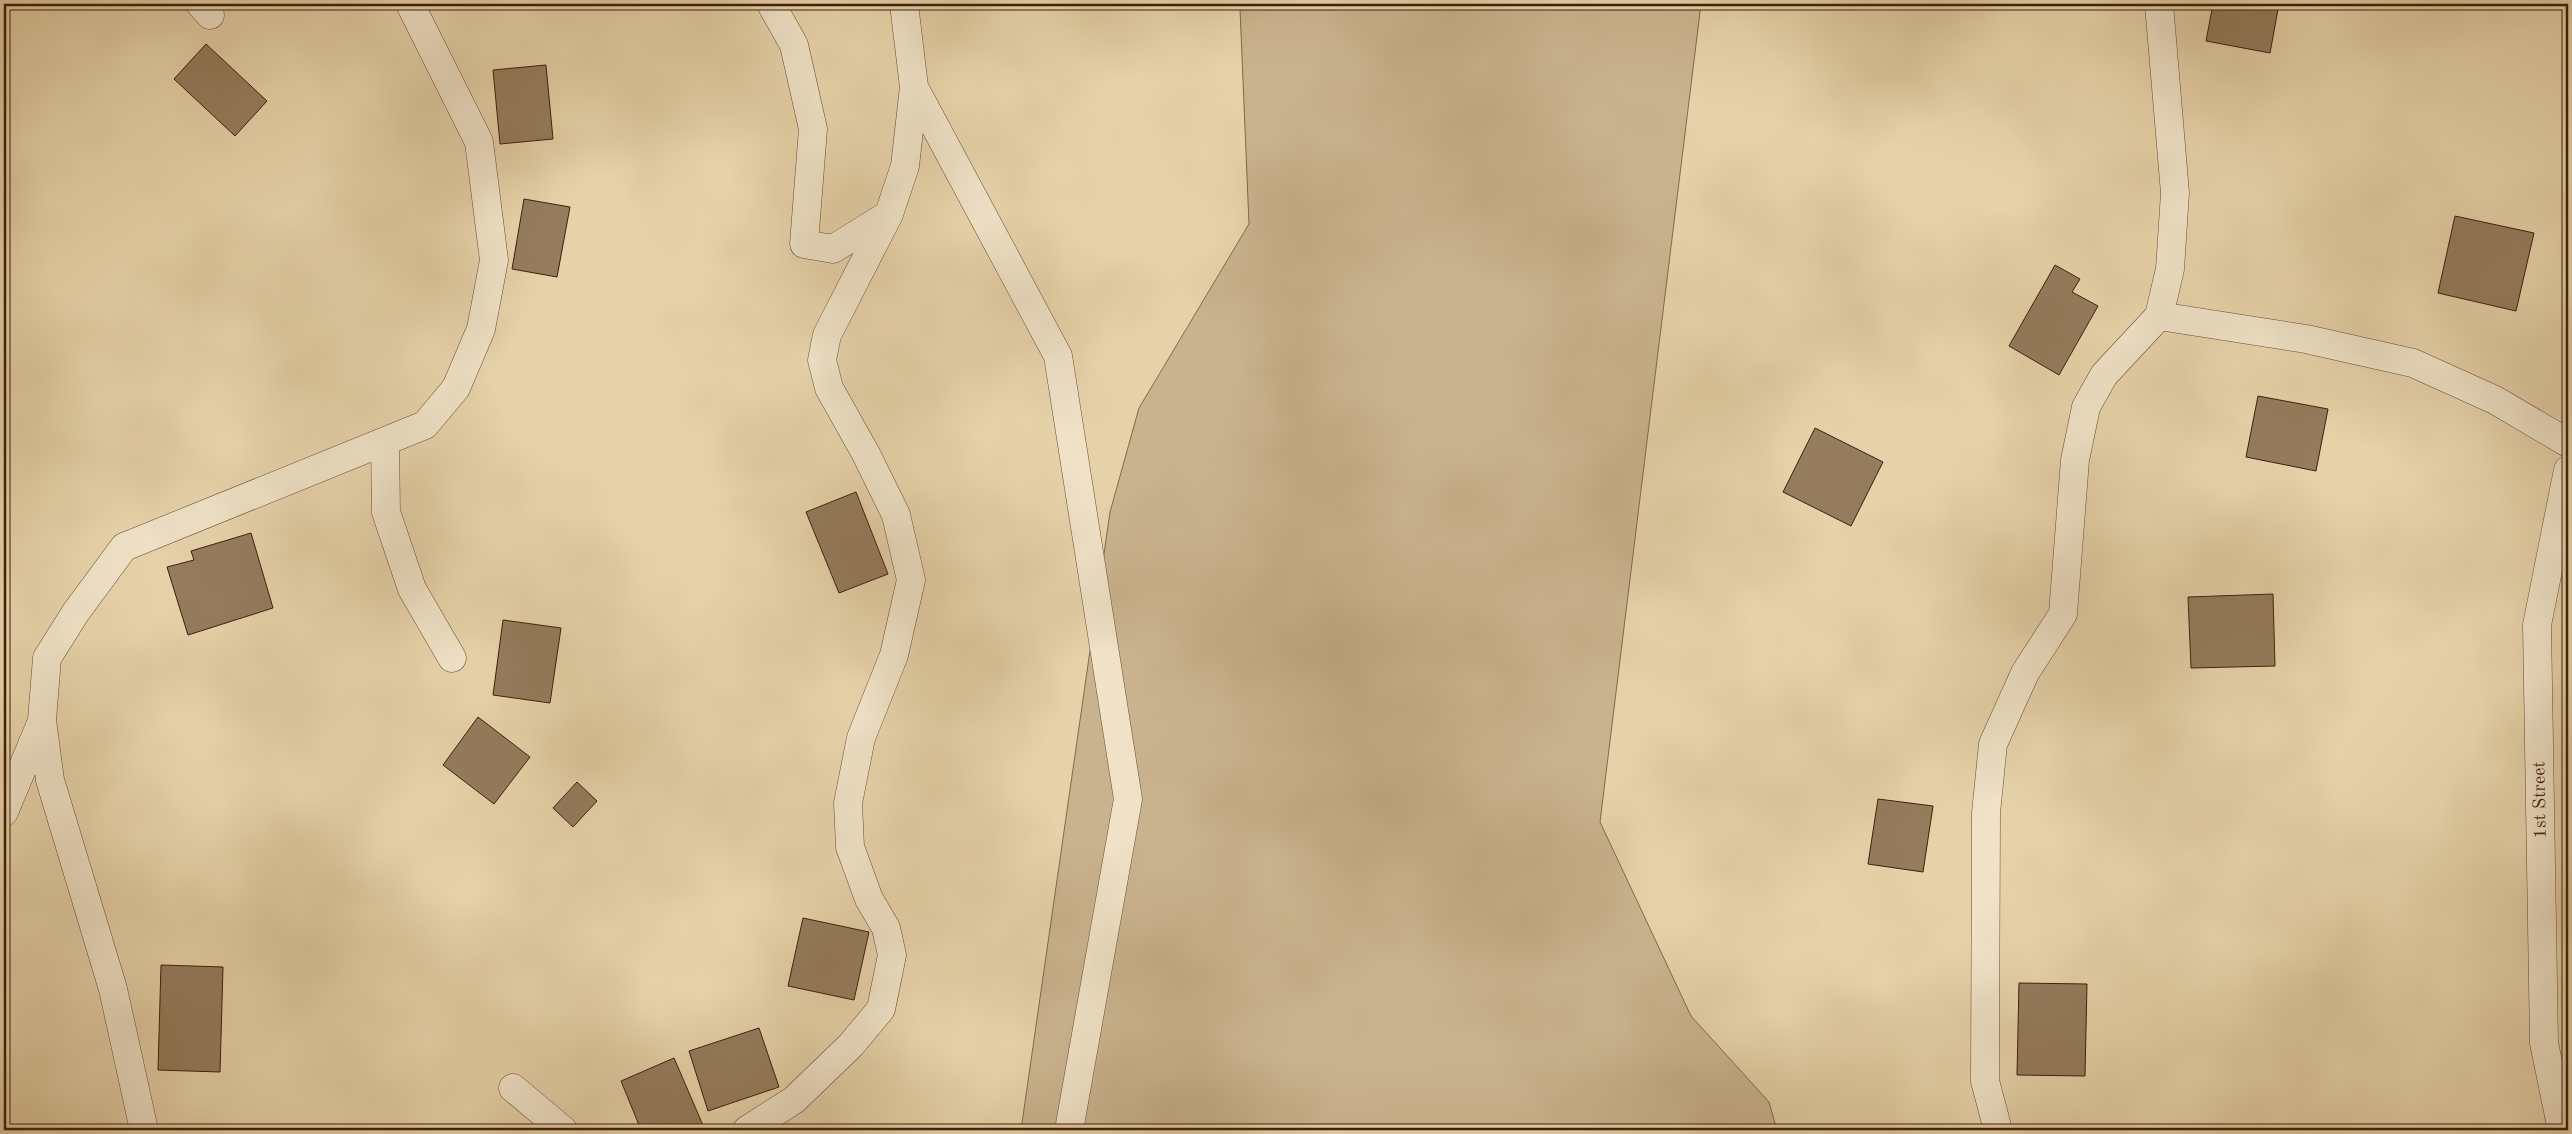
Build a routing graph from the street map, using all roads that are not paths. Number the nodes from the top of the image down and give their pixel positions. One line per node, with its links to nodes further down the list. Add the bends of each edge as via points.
1 (410, 4): 8 (street, via 480,142 494,260 481,329 456,388 425,425)
2 (771, 4): 6 (street, via 794,45 813,129 804,244 833,249)
3 (904, 4): 5 (street)
4 (2160, 4): 7 (street, via 2175,193 2170,269)
5 (914, 87): 6 (street, via 906,166); 18 (street, via 1058,356 1128,799)
6 (889, 214): 17 (street, via 827,335 822,360 829,388 896,515 912,580 894,655 862,738 848,803 850,847 869,899 886,928 892,955 881,1009 851,1045 794,1100)
7 (2159, 316): 9 (street, via 2306,339 2413,363 2495,400); 19 (street, via 2104,375 2086,407 2075,460 2064,614 2025,673 1993,744 1986,813 1985,1081)
8 (385, 442): 11 (street, via 386,512 412,589); 12 (street, via 124,547 76,612 48,658)
9 (2568, 443)
10 (2568, 470): 20 (street, 1st Street, via 2537,624 2544,1043)
11 (452, 658)
12 (42, 720): 13 (street); 15 (street, via 50,780 113,989)
13 (4, 812)
14 (513, 1088): 16 (street)
15 (144, 1130)
16 (563, 1130)
17 (747, 1130)
18 (1069, 1130)
19 (1998, 1130)
20 (2562, 1130)

